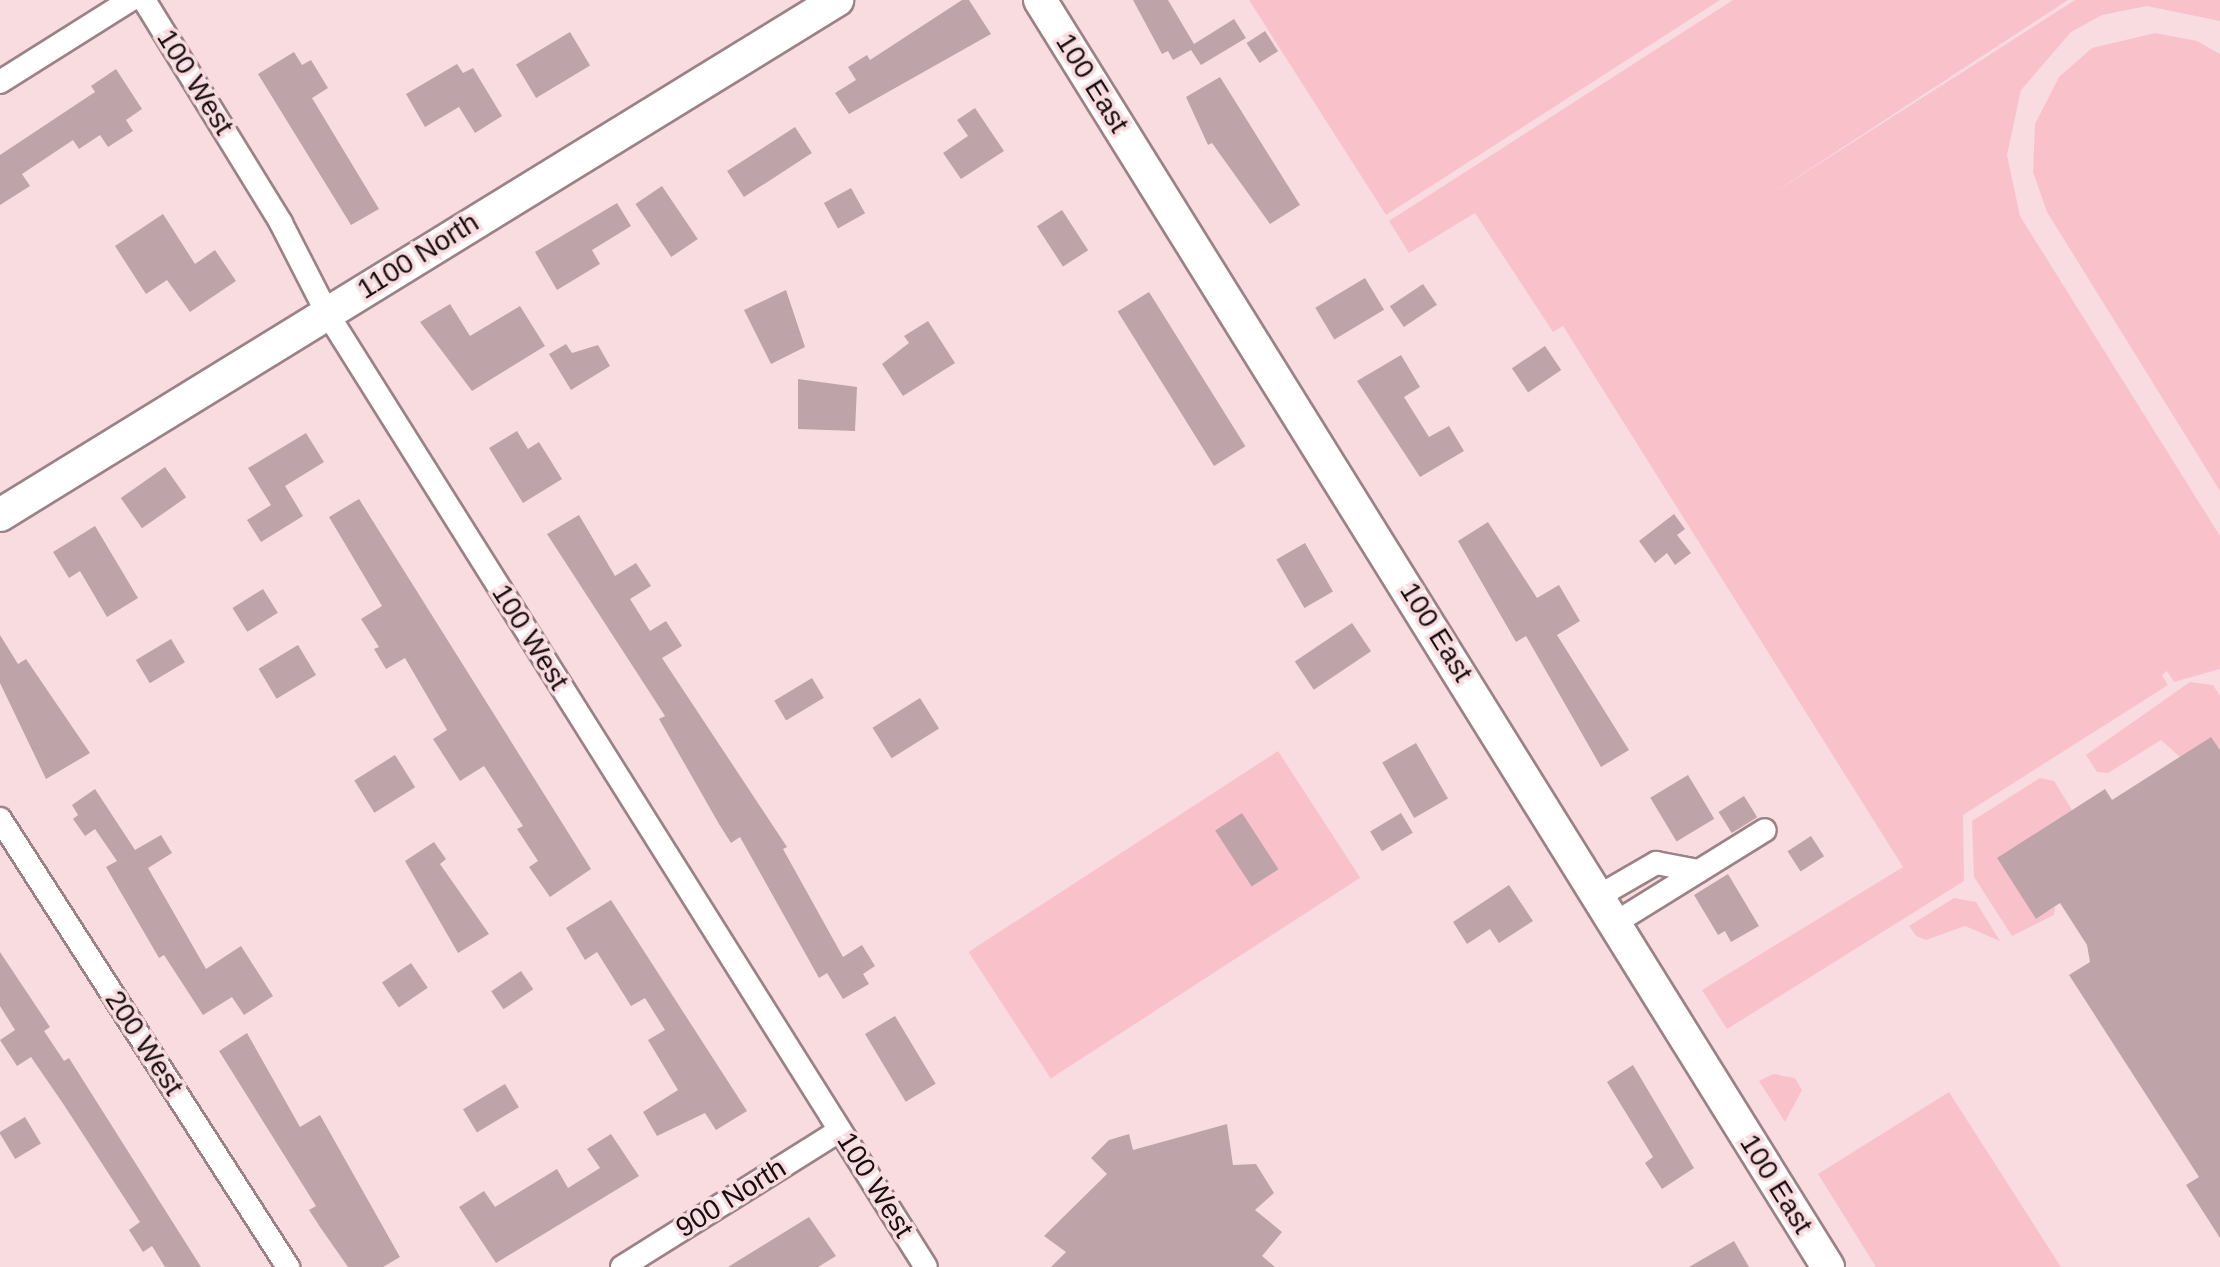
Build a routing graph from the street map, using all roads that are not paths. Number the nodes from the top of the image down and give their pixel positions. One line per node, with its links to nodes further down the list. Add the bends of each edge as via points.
1 (130, 0): 5 (street)
2 (144, 0): 6 (street, 100 West, via 281,223)
3 (837, 0): 6 (main road, 1100 North)
4 (1040, 0): 11 (main road, 100 East)
5 (0, 82)
6 (327, 313): 7 (main road, 1100 North); 12 (street, 100 West)
7 (0, 515)
8 (0, 819): 13 (street, 200 West)
9 (1765, 830): 10 (street)
10 (1698, 871): 11 (street); 11 (street, via 1656,863)
11 (1607, 910): 16 (main road, 100 East)
12 (840, 1130): 14 (street, 900 North); 15 (street, 100 West)
13 (288, 1267)
14 (622, 1267)
15 (926, 1267)
16 (1828, 1267)

